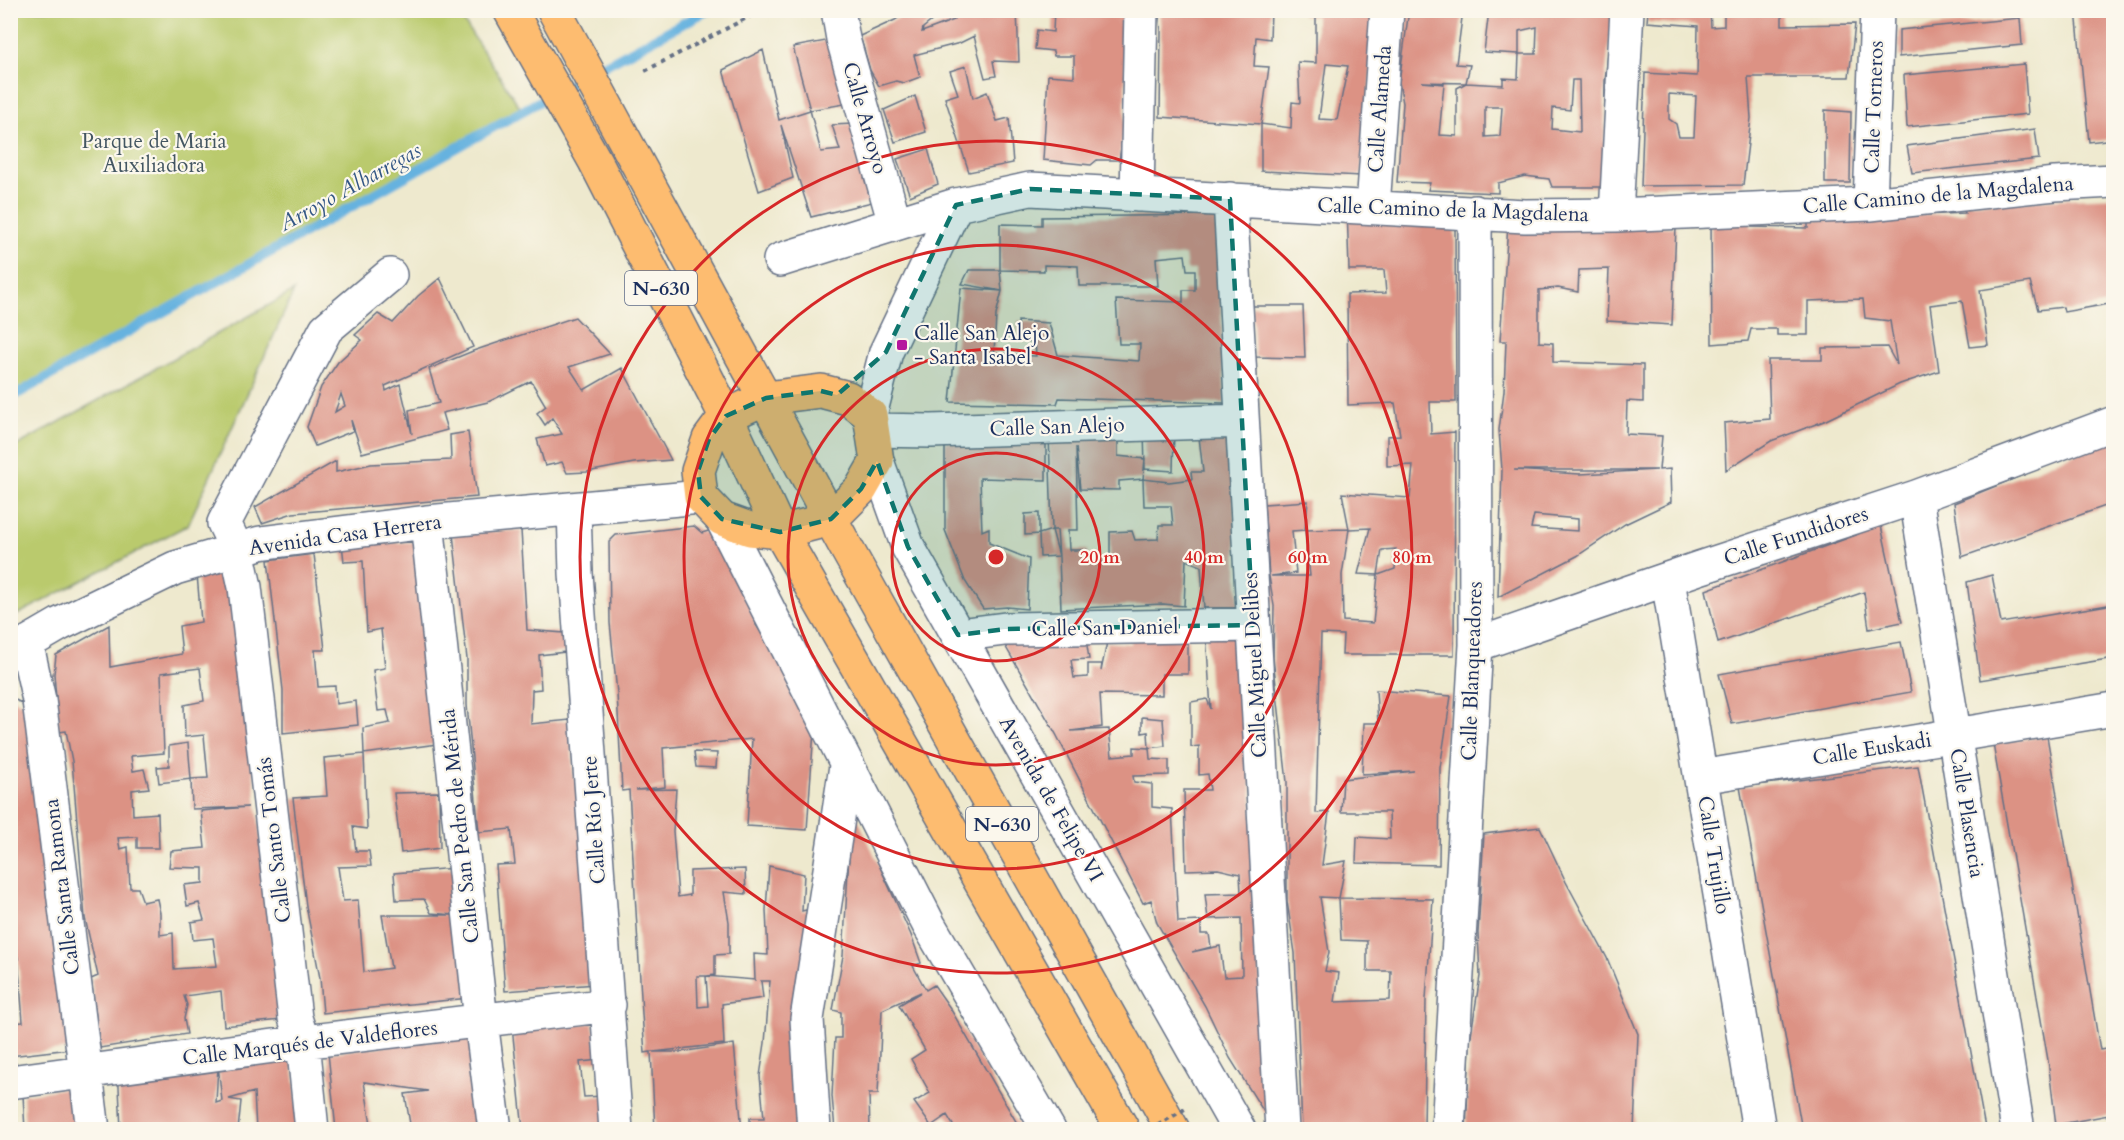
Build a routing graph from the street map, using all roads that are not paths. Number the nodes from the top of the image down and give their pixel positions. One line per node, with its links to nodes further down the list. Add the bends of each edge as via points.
1 (510, 10): 22 (highway, N-630, via 595,161)
2 (554, 10): 21 (highway, N-630)
3 (838, 10): 16 (street, Calle Arroyo)
4 (1141, 10): 9 (street)
5 (1387, 10): 13 (street, Calle Alameda)
6 (1627, 10): 15 (street)
7 (1877, 10): 11 (street, Calle Torneros)
8 (2114, 182): 11 (street, Calle Camino de la Magdalena, via 2055,184)
9 (1137, 195): 10 (street, Calle Camino de la Magdalena); 12 (street, Calle Camino de la Magdalena, via 1030,189)
10 (1230, 200): 13 (street, Calle Camino de la Magdalena); 23 (street, Calle Miguel Delibes)
11 (1870, 204): 15 (street, Calle Camino de la Magdalena)
12 (956, 205): 16 (street, Calle Camino de la Magdalena); 19 (street)
13 (1373, 207): 14 (street, Calle Camino de la Magdalena)
14 (1475, 212): 15 (street, Calle Camino de la Magdalena); 36 (street, Calle Blanqueadores)
15 (1616, 215)
16 (895, 224): 17 (street, Calle Camino de la Magdalena)
17 (780, 260)
18 (390, 275): 32 (street, Calle Santo Tomás, via 326,328 224,523)
19 (886, 352): 20 (street); 25 (street)
20 (837, 395): 21 (highway, via 821,391); 25 (highway, via 848,398)
21 (766, 398): 22 (highway); 29 (highway, N-630)
22 (726, 416): 27 (highway, via 709,440 698,471); 31 (highway, N-630)
23 (1242, 421): 25 (street, Calle San Alejo); 34 (street, Calle Miguel Delibes)
24 (2114, 423): 26 (street, Calle Fundidores)
25 (873, 436): 29 (highway, via 861,489); 35 (street, Avenida de Felipe VI, via 908,547)
26 (1916, 497): 33 (street, Calle Fundidores); 39 (street, Calle Plasencia)
27 (712, 508): 28 (street, Avenida Casa Herrera); 31 (highway, via 750,529); 40 (street)
28 (574, 509): 30 (street, Avenida Casa Herrera); 42 (street, Calle Río Jerte)
29 (831, 519): 31 (highway); 47 (highway, N-630)
30 (427, 522): 32 (street, Avenida Casa Herrera); 43 (street, Calle San Pedro de Mérida)
31 (780, 532): 54 (highway, N-630)
32 (237, 549): 37 (street, Avenida Casa Herrera, via 175,568 60,624); 44 (street, Calle Santo Tomás, via 245,587 295,1018)
33 (1668, 580): 36 (street, Calle Fundidores); 41 (street, Calle Trujillo)
34 (1253, 625): 35 (street, Calle San Daniel, via 1005,629); 56 (street, Calle Miguel Delibes)
35 (958, 635): 55 (street, Avenida de Felipe VI)
36 (1476, 645): 57 (street, Calle Blanqueadores)
37 (19, 650): 45 (street, Calle Santa Ramona, via 39,700)
38 (2114, 709): 39 (street, Calle Euskadi)
39 (1955, 736): 41 (street, Calle Euskadi); 59 (street, Calle Plasencia)
40 (846, 766): 52 (street, via 807,1019); 53 (street, via 929,925)
41 (1701, 777): 58 (street, Calle Trujillo)
42 (609, 1005): 43 (street, Calle Marqués de Valdeflores); 51 (street, Calle Río Jerte)
43 (481, 1021): 44 (street, Calle Marqués de Valdeflores); 50 (street, Calle San Pedro de Mérida)
44 (303, 1042): 45 (street, Calle Marqués de Valdeflores); 49 (street, Calle Santo Tomás)
45 (85, 1071): 46 (street, Calle Marqués de Valdeflores); 48 (street, Calle Santa Ramona)
46 (10, 1082)
47 (1181, 1118)
48 (93, 1130)
49 (312, 1130)
50 (495, 1130)
51 (616, 1130)
52 (814, 1130)
53 (1049, 1130)
54 (1123, 1130)
55 (1239, 1130)
56 (1282, 1130)
57 (1448, 1130)
58 (1759, 1130)
59 (2018, 1130)

